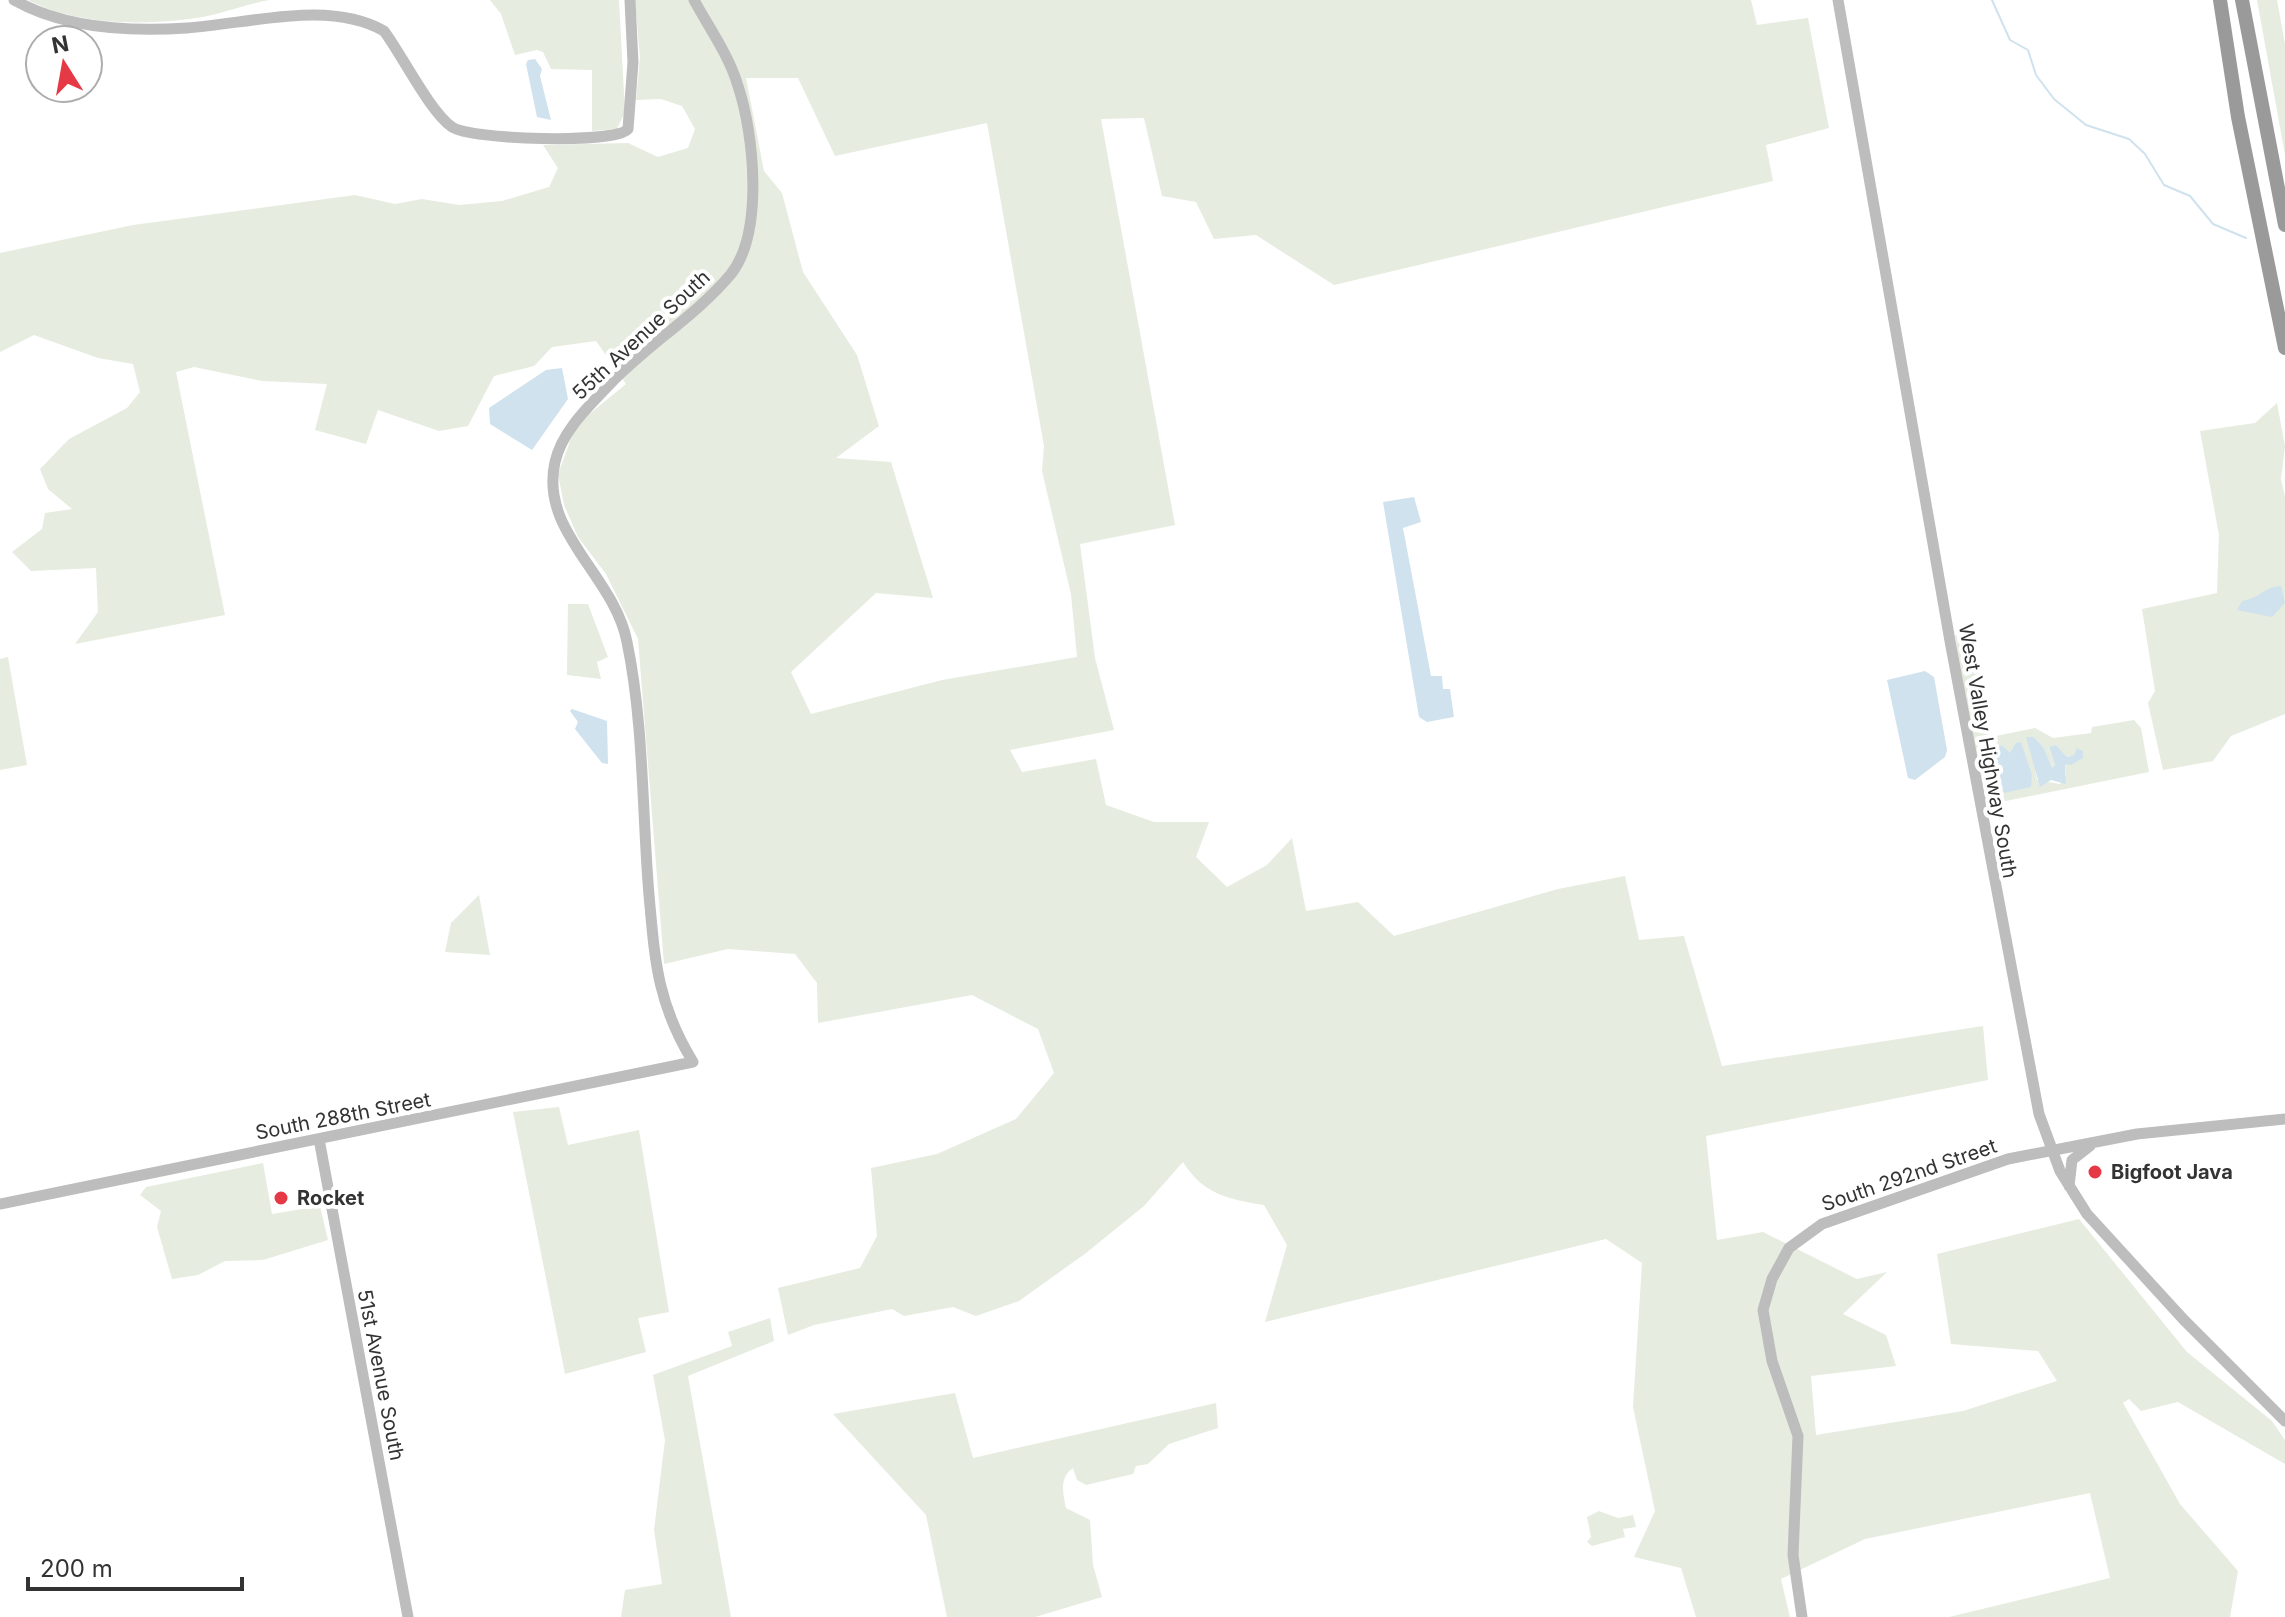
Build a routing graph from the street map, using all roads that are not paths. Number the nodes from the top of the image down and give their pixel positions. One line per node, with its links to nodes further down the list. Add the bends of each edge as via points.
1 (14, 0): 8 (street, via 69,22 154,28 189,28)
2 (630, 0): 9 (street, via 630,122 625,134 613,138 481,137 461,131 443,118 380,26)
3 (694, 0): 13 (street, 55th Avenue South, via 730,65 744,106 749,234 731,274 586,409 560,448 553,480 561,523 608,589 628,643 655,971 673,1026)
4 (1838, 0): 17 (street, West Valley Highway South, via 2021,1033)
5 (2212, 0): 10 (highway)
6 (2220, 0): 10 (highway)
7 (2242, 0): 11 (highway)
8 (318, 2)
9 (338, 3)
10 (2238, 117): 12 (highway)
11 (2285, 225)
12 (2285, 348)
13 (693, 1062): 15 (street, South 288th Street)
14 (2285, 1119): 16 (street, South 292nd Street)
15 (319, 1139): 19 (street, South 288th Street); 21 (street, 51st Avenue South)
16 (2102, 1140): 17 (street, South 292nd Street); 18 (street, via 2072,1160 2068,1176)
17 (2051, 1148): 18 (street, West Valley Highway South); 22 (street, South 292nd Street, via 1814,1228 1783,1258 1766,1294 1765,1332 1798,1436 1793,1555)
18 (2073, 1195): 20 (street, West Valley Highway South, via 2184,1320)
19 (0, 1204)
20 (2285, 1421)
21 (408, 1617)
22 (1802, 1617)

